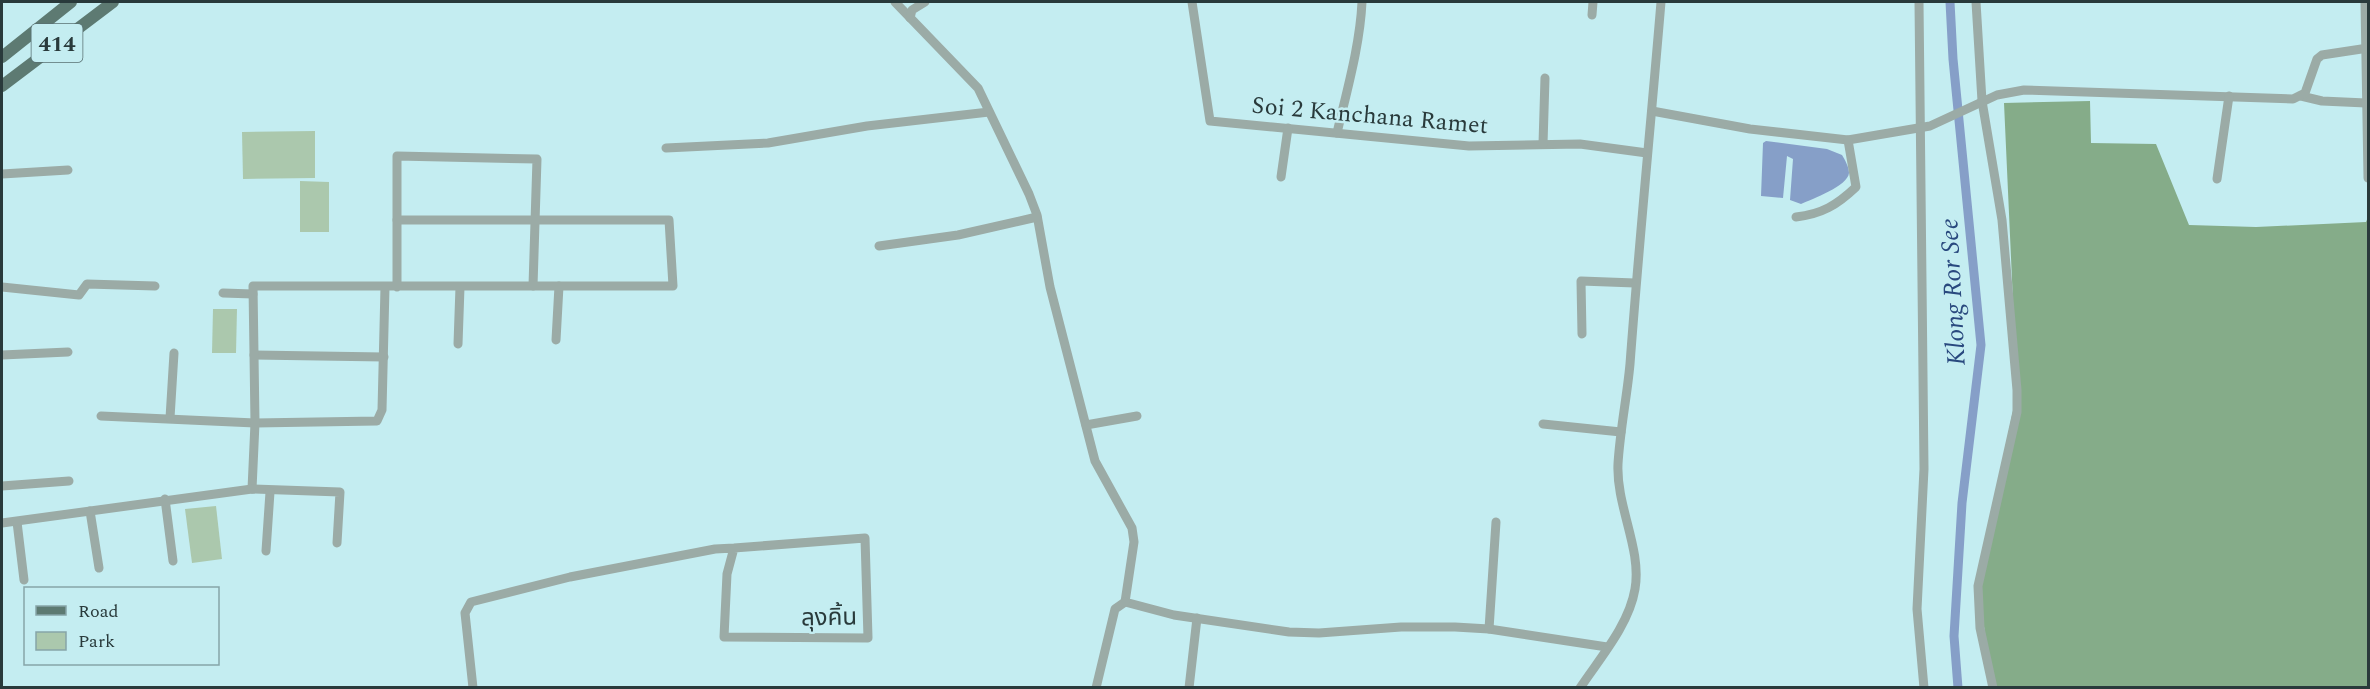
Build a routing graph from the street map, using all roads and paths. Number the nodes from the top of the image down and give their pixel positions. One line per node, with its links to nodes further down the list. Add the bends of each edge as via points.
1 (71, 2): 14 (main road, 414)
2 (113, 2): 15 (main road, 414)
3 (895, 2): 13 (street)
4 (925, 2): 13 (street, via 912,10)
5 (1192, 2): 27 (street, Soi 2 Kanchana Ramet, via 1210,121)
6 (1362, 2): 28 (street, via 1359,41)
7 (1593, 2): 12 (street)
8 (1661, 2): 24 (street)
9 (1919, 2): 26 (street)
10 (1976, 2): 22 (street)
11 (2365, 2): 16 (street)
12 (1592, 15)
13 (910, 18): 25 (street, via 975,83)
14 (44, 25): 15 (main road); 17 (main road, 414)
15 (57, 43): 19 (main road, 414)
16 (2367, 48): 21 (street, via 2316,59 2310,84); 23 (street)
17 (2, 57)
18 (1545, 78): 30 (street)
19 (2, 87)
20 (2229, 96): 21 (street); 22 (street, via 2024,90); 37 (street)
21 (2301, 96): 23 (street)
22 (1979, 102): 26 (street); 92 (street, via 2002,220 2017,390 2017,412 1977,604)
23 (2366, 103): 36 (street)
24 (1652, 111): 29 (street, via 1750,129); 32 (street)
25 (989, 112): 31 (street, via 768,143); 38 (street)
26 (1926, 127): 29 (street); 91 (street, via 1924,469 1917,609)
27 (1288, 128): 28 (street, Soi 2 Kanchana Ramet); 35 (street)
28 (1337, 133): 30 (street, Soi 2 Kanchana Ramet, via 1469,146)
29 (1848, 140): 39 (street, via 1856,187 1824,211)
30 (1542, 144): 32 (street, Soi 2 Kanchana Ramet, via 1580,144)
31 (666, 148)
32 (1647, 153): 43 (street)
33 (68, 170): 34 (street)
34 (2, 174)
35 (1281, 177)
36 (2368, 178)
37 (2217, 179)
38 (1038, 217): 42 (street, via 997,228); 66 (street, via 1046,270)
39 (1796, 217)
40 (534, 219): 41 (street); 41 (street, via 537,159 398,156); 45 (street); 46 (street, via 669,220 672,286)
41 (398, 220): 49 (street)
42 (879, 246)
43 (1635, 283): 53 (street, via 1581,281); 67 (street)
44 (155, 286): 47 (street, via 87,284 79,295)
45 (533, 286): 46 (street); 50 (street)
46 (559, 286): 54 (street)
47 (2, 287)
48 (384, 287): 49 (street); 52 (street, via 253,286); 60 (street)
49 (397, 287): 50 (street)
50 (460, 287): 55 (street)
51 (223, 293): 52 (street)
52 (253, 294): 59 (street)
53 (1582, 334)
54 (556, 340)
55 (458, 344)
56 (68, 352): 58 (street)
57 (174, 353): 63 (street)
58 (2, 355)
59 (254, 355): 60 (street); 64 (street)
60 (384, 357): 64 (street, via 382,410 377,421)
61 (101, 416): 63 (street)
62 (1137, 416): 66 (street)
63 (170, 418): 64 (street)
64 (255, 423): 70 (street)
65 (1543, 424): 67 (street)
66 (1086, 425): 83 (street, via 1095,460 1132,528 1134,542)
67 (1621, 432): 86 (street, via 1619,495 1635,559 1636,582 1628,611)
68 (69, 481): 69 (street)
69 (2, 486)
70 (252, 489): 71 (street); 72 (street)
71 (270, 492): 77 (street, via 340,492); 79 (street)
72 (165, 499): 73 (street); 80 (street)
73 (90, 511): 74 (street); 81 (street)
74 (17, 522): 76 (street); 82 (street)
75 (1496, 522): 85 (street)
76 (2, 523)
77 (337, 543)
78 (734, 548): 78 (street, ลุงคิ้น, via 865,538 868,638 724,637 727,574); 87 (street, ลุงคิ้น, via 667,557 471,602 465,613)
79 (266, 551)
80 (173, 561)
81 (99, 568)
82 (24, 580)
83 (1125, 602): 84 (street); 88 (street, via 1115,609)
84 (1197, 618): 85 (street, via 1312,633 1424,627); 89 (street)
85 (1489, 629): 86 (street)
86 (1607, 647): 90 (street)
87 (473, 687)
88 (1096, 687)
89 (1189, 687)
90 (1580, 687)
91 (1924, 687)
92 (1993, 687)

